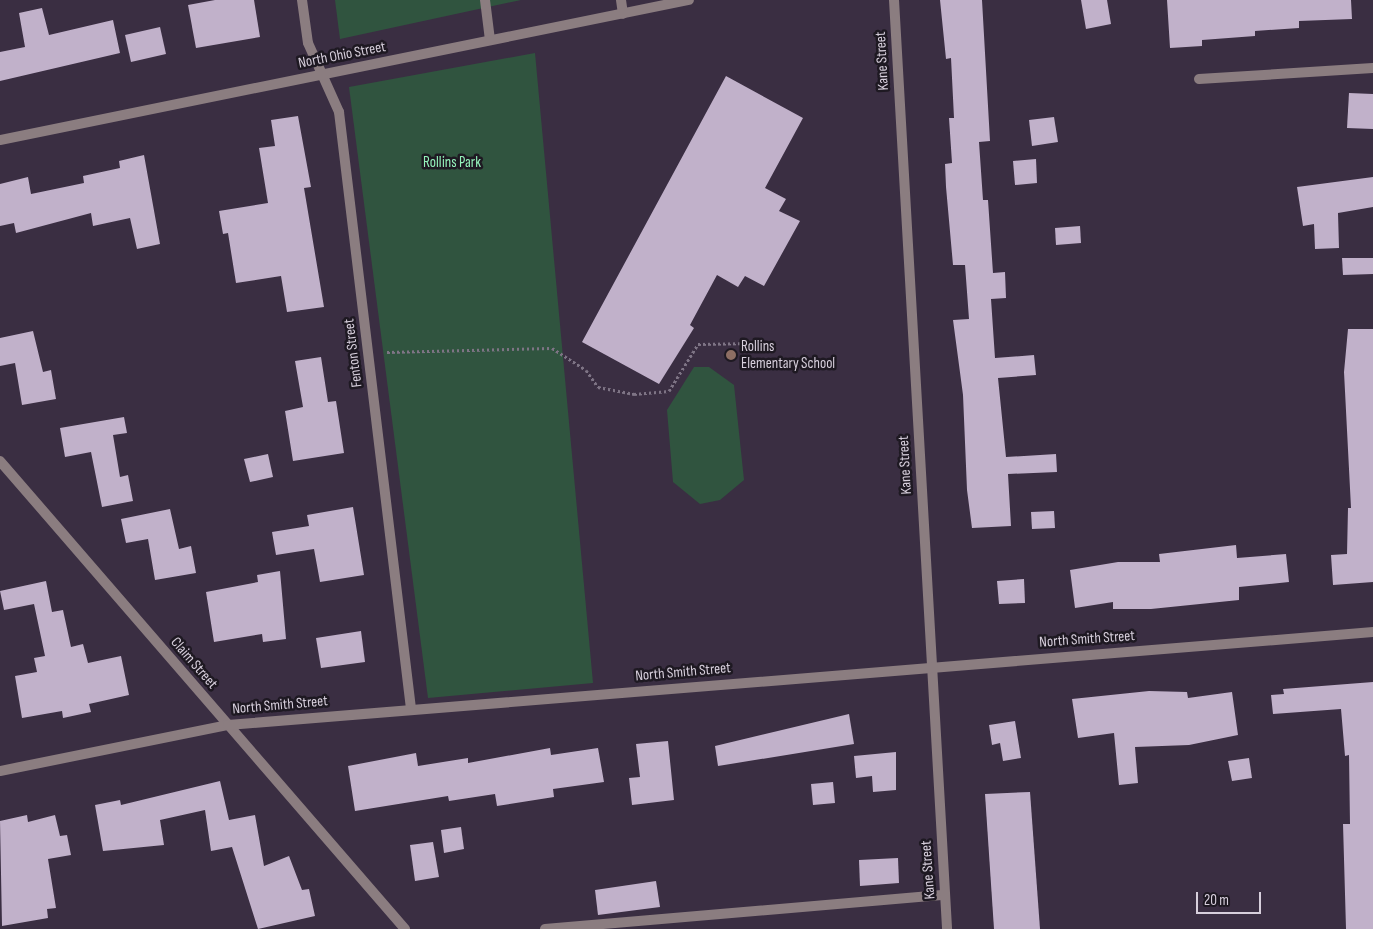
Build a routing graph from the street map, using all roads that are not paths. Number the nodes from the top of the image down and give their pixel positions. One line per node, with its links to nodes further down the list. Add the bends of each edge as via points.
1 (302, 0): 9 (street, Fenton Street, via 308,43)
2 (485, 0): 7 (street)
3 (621, 0): 6 (street)
4 (689, 0): 6 (street, North Ohio Street)
5 (894, 0): 14 (street, Kane Street)
6 (623, 14): 7 (street, North Ohio Street)
7 (490, 40): 9 (street, North Ohio Street)
8 (1373, 68): 10 (street)
9 (321, 75): 11 (street, North Ohio Street); 15 (street, Fenton Street, via 340,112)
10 (1199, 79)
11 (0, 140)
12 (0, 461): 16 (street, Claim Street)
13 (1373, 632): 14 (street, North Smith Street)
14 (931, 667): 15 (street, North Smith Street); 18 (street, Kane Street)
15 (411, 709): 16 (street, North Smith Street)
16 (228, 725): 17 (street, North Smith Street); 19 (street, Claim Street)
17 (0, 771)
18 (945, 895): 20 (street); 21 (street, Kane Street)
19 (405, 929)
20 (545, 929)
21 (947, 929)

